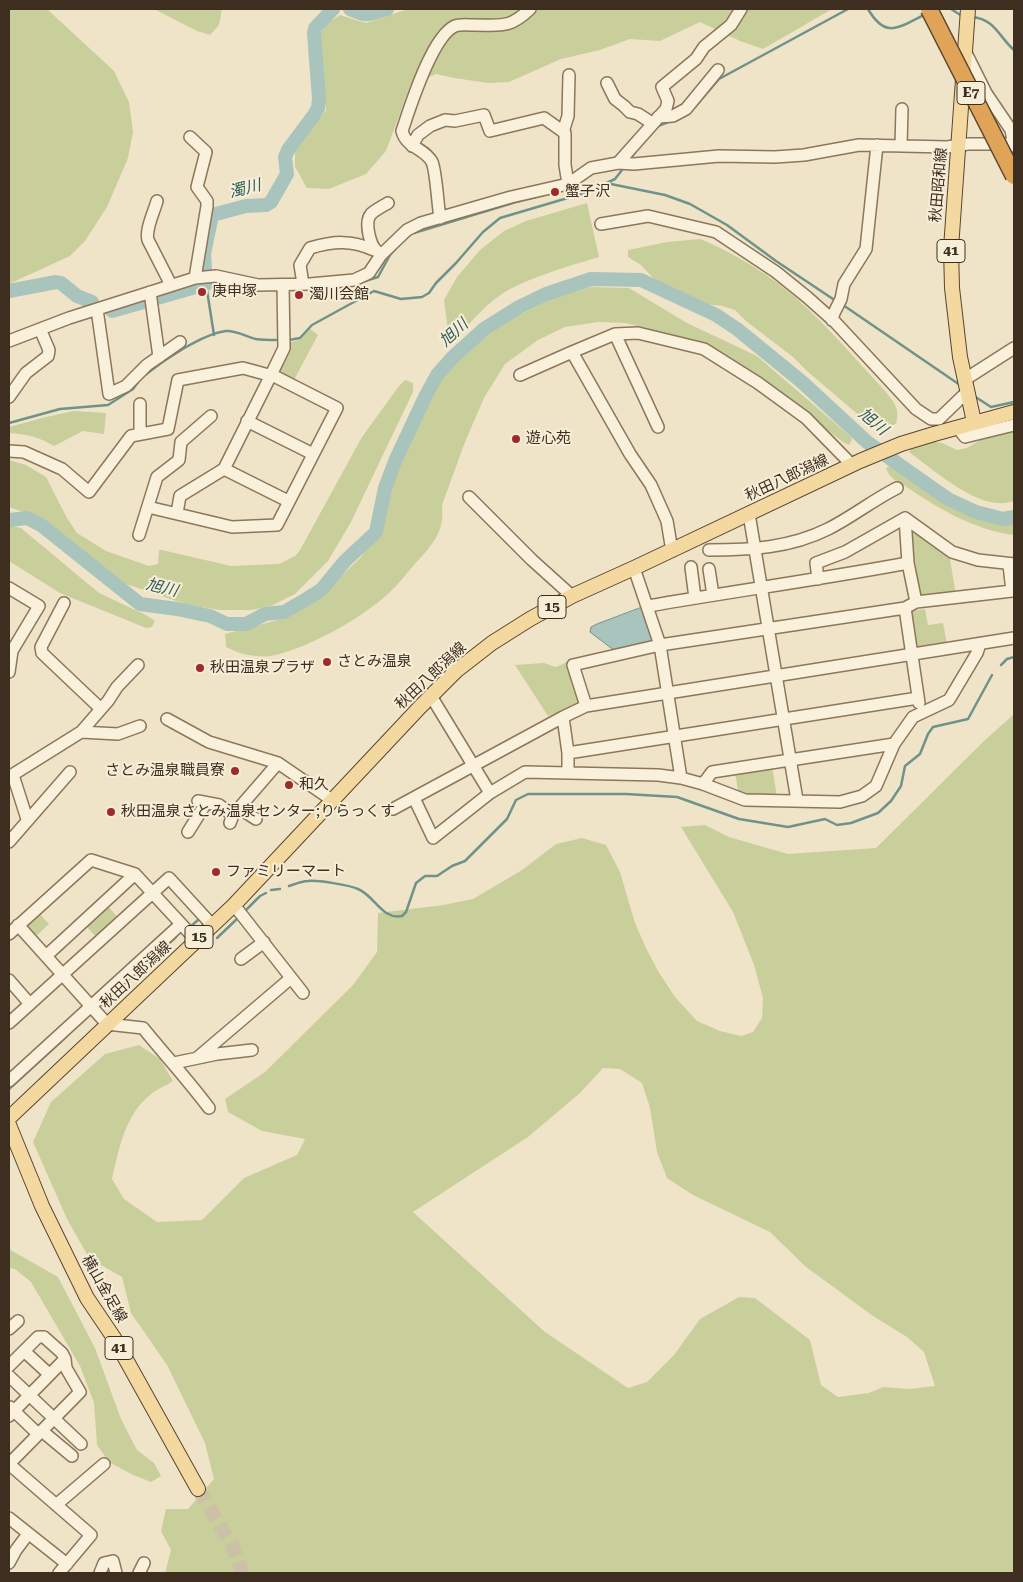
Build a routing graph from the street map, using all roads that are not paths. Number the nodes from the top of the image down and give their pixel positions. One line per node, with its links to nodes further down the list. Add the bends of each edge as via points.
1 (530, 9): 16 (street, via 507,25 455,26 443,36 434,50 402,131)
2 (741, 9): 10 (street, via 731,25 662,87 668,101 666,109)
3 (929, 9): 19 (highway, E7, bridge)
4 (968, 9): 5 (main road, 秋田昭和線 / 41)
5 (965, 51): 13 (street, via 986,93 1011,130); 15 (main road, 秋田昭和線 / 41)
6 (718, 70): 10 (street, via 686,109)
7 (569, 75): 11 (street, via 568,116)
8 (607, 83): 10 (street, via 615,99 630,112)
9 (902, 109): 17 (street)
10 (655, 120): 18 (street)
11 (563, 132): 16 (street, via 540,118 490,131 484,115 445,120 430,126 418,135); 20 (street)
12 (190, 137): 26 (street, via 206,152 197,187 208,206)
13 (1014, 144): 15 (street)
14 (877, 145): 17 (street); 18 (street, via 804,155 719,156); 32 (street, via 866,249 844,284)
15 (959, 145): 17 (street); 42 (main road, 秋田昭和線 / 41, via 951,248 952,288)
16 (412, 146): 23 (street, via 433,163)
17 (901, 146)
18 (618, 163): 20 (street, via 591,168)
19 (1014, 176)
20 (568, 184): 23 (street)
21 (157, 201): 28 (street, via 146,233)
22 (388, 203): 25 (street, via 370,215 368,222 370,239)
23 (440, 218): 25 (street, via 407,230)
24 (601, 224): 32 (street, via 648,216 716,232 776,272)
25 (378, 252): 27 (street, via 369,273 354,280); 27 (street, via 364,245 345,242 329,242 310,248 300,266)
26 (202, 277): 28 (street); 29 (street)
27 (303, 284): 29 (street)
28 (171, 285): 30 (street)
29 (283, 285): 40 (street, via 284,348)
30 (151, 297): 31 (street); 39 (street)
31 (97, 309): 33 (street); 39 (street, via 109,394 126,386)
32 (832, 320): 42 (street, via 916,409 931,419 939,418)
33 (40, 329): 35 (street); 43 (street, via 49,350 48,356 26,373)
34 (615, 334): 38 (street); 50 (street); 55 (street, via 638,333 704,349 806,418)
35 (9, 340)
36 (180, 342): 39 (street)
37 (1014, 348): 42 (street)
38 (572, 352): 41 (street); 65 (street, via 651,485 667,521)
39 (159, 357)
40 (271, 375): 47 (street); 52 (street, via 243,368 178,380 168,428); 54 (street, via 337,408)
41 (520, 375)
42 (966, 386): 48 (main road, 秋田昭和線 / 41)
43 (9, 397)
44 (140, 404): 52 (street)
45 (1014, 412): 48 (main road, 秋田八郎潟線 / 15)
46 (211, 416): 60 (street, via 181,442 178,460 156,477)
47 (247, 421): 54 (street); 56 (street)
48 (974, 422): 51 (main road, 秋田八郎潟線 / 15)
49 (1014, 425): 51 (street, via 965,437)
50 (658, 427)
51 (957, 427): 55 (main road, 秋田八郎潟線 / 15, via 901,444)
52 (140, 434): 53 (street, via 131,436 89,492 62,468 24,452)
53 (9, 451)
54 (313, 454): 59 (street)
55 (856, 463): 62 (main road, 秋田八郎潟線 / 15)
56 (224, 469): 59 (street); 61 (street, via 180,496)
57 (897, 488): 67 (street, via 827,530 792,543)
58 (469, 497): 77 (street)
59 (288, 501): 61 (street, via 276,526 232,527)
60 (148, 507): 61 (street); 64 (street)
61 (177, 514)
62 (749, 514): 65 (main road, 秋田八郎潟線 / 15); 67 (street)
63 (905, 518): 68 (street); 69 (street, via 952,552 978,560); 73 (street, via 845,552 816,563)
64 (139, 535)
65 (672, 550): 71 (main road, 秋田八郎潟線 / 15)
66 (709, 550): 67 (street)
67 (755, 550): 74 (street)
68 (908, 563): 73 (street); 79 (street)
69 (1012, 564): 79 (street, via 1012,591)
70 (691, 567): 78 (street)
71 (634, 568): 77 (main road, 秋田八郎潟線 / 15); 81 (street)
72 (709, 569): 76 (street)
73 (818, 579): 74 (street)
74 (761, 586): 76 (street); 83 (street)
75 (9, 588): 89 (street, via 39,606 12,652)
76 (713, 595): 78 (street)
77 (572, 596): 92 (main road, 秋田八郎潟線 / 15, via 492,643)
78 (694, 598): 81 (street)
79 (916, 602): 82 (street)
80 (64, 603): 95 (street, via 41,647 42,653)
81 (648, 606): 86 (street)
82 (905, 608): 83 (street); 87 (street)
83 (769, 628): 86 (street); 90 (street)
84 (1014, 638): 85 (street)
85 (980, 644): 87 (street); 96 (street, via 948,700)
86 (660, 645): 91 (street); 94 (street, via 574,665)
87 (912, 655): 90 (street); 93 (street)
88 (138, 665): 95 (street)
89 (9, 672)
90 (777, 677): 91 (street); 99 (street)
91 (668, 693): 94 (street); 102 (street)
92 (431, 696): 107 (street); 115 (main road, 秋田八郎潟線 / 15)
93 (918, 698): 96 (street); 99 (street)
94 (586, 706): 97 (street)
95 (101, 709): 101 (street)
96 (921, 712): 103 (street, via 913,717)
97 (563, 717): 104 (street); 107 (street)
98 (167, 719): 106 (street, via 209,742)
99 (784, 719): 102 (street); 105 (street)
100 (140, 726): 101 (street, via 118,734)
101 (80, 732): 110 (street)
102 (676, 736): 104 (street); 111 (street)
103 (894, 744): 105 (street); 116 (street, via 876,786 862,796 840,802)
104 (568, 753): 109 (street)
105 (791, 759): 112 (street, via 712,772); 116 (street)
106 (278, 763): 115 (street); 118 (street)
107 (474, 766): 113 (street); 114 (street)
108 (70, 772): 119 (street)
109 (568, 772): 111 (street); 113 (street, via 525,772)
110 (11, 776): 119 (street)
111 (681, 778): 112 (street)
112 (703, 784): 116 (street, via 745,800)
113 (490, 793): 114 (street, via 433,838)
114 (414, 798): 117 (street)
115 (332, 800): 125 (main road, 秋田八郎潟線 / 15)
116 (797, 800)
117 (393, 809)
118 (234, 815): 120 (street); 121 (street, via 219,805 202,802)
119 (28, 819): 122 (street)
120 (256, 819)
121 (188, 832)
122 (9, 842)
123 (135, 874): 124 (street); 127 (street, via 91,860); 132 (street)
124 (152, 892): 126 (street); 128 (street, via 169,878); 134 (street)
125 (239, 911): 128 (main road, 秋田八郎潟線 / 15); 131 (street)
126 (181, 924): 130 (street); 139 (street)
127 (18, 925): 129 (street); 132 (street)
128 (212, 925): 130 (main road, 秋田八郎潟線 / 15)
129 (9, 934)
130 (196, 940): 141 (main road, 秋田八郎潟線 / 15)
131 (264, 942): 133 (street); 135 (street)
132 (46, 956): 134 (street)
133 (242, 959)
134 (62, 975): 138 (street); 139 (street)
135 (291, 978): 137 (street); 143 (street)
136 (9, 980): 138 (street)
137 (303, 992)
138 (30, 1004): 140 (street)
139 (91, 1006): 141 (street); 145 (street)
140 (9, 1023)
141 (107, 1024): 144 (street, via 143,1028); 147 (main road, 秋田八郎潟線 / 15)
142 (252, 1050): 143 (street)
143 (197, 1058): 144 (street)
144 (174, 1063): 146 (street)
145 (9, 1081)
146 (209, 1108)
147 (9, 1118)
148 (9, 1125): 164 (main road, 横山金足線 / 41, via 42,1206 87,1298 114,1338)
149 (18, 1321): 150 (street)
150 (9, 1329)
151 (24, 1351): 152 (street, via 38,1337 44,1337); 153 (street); 154 (street)
152 (65, 1359): 154 (street); 158 (street, via 66,1368 80,1392)
153 (9, 1366)
154 (49, 1374): 156 (street)
155 (9, 1376): 156 (street)
156 (29, 1395): 157 (street); 158 (street)
157 (10, 1411): 159 (street)
158 (54, 1419): 159 (street); 160 (street)
159 (40, 1432): 161 (street); 162 (street)
160 (81, 1444)
161 (72, 1456)
162 (9, 1464): 165 (street)
163 (104, 1464): 165 (street)
164 (198, 1489)
165 (56, 1505): 169 (street, via 91,1536)
166 (9, 1518): 167 (street)
167 (28, 1534): 168 (street); 169 (street)
168 (9, 1564)
169 (67, 1564): 170 (street)
170 (59, 1573)
171 (100, 1573): 172 (street, via 104,1562 112,1561)
172 (116, 1573)

